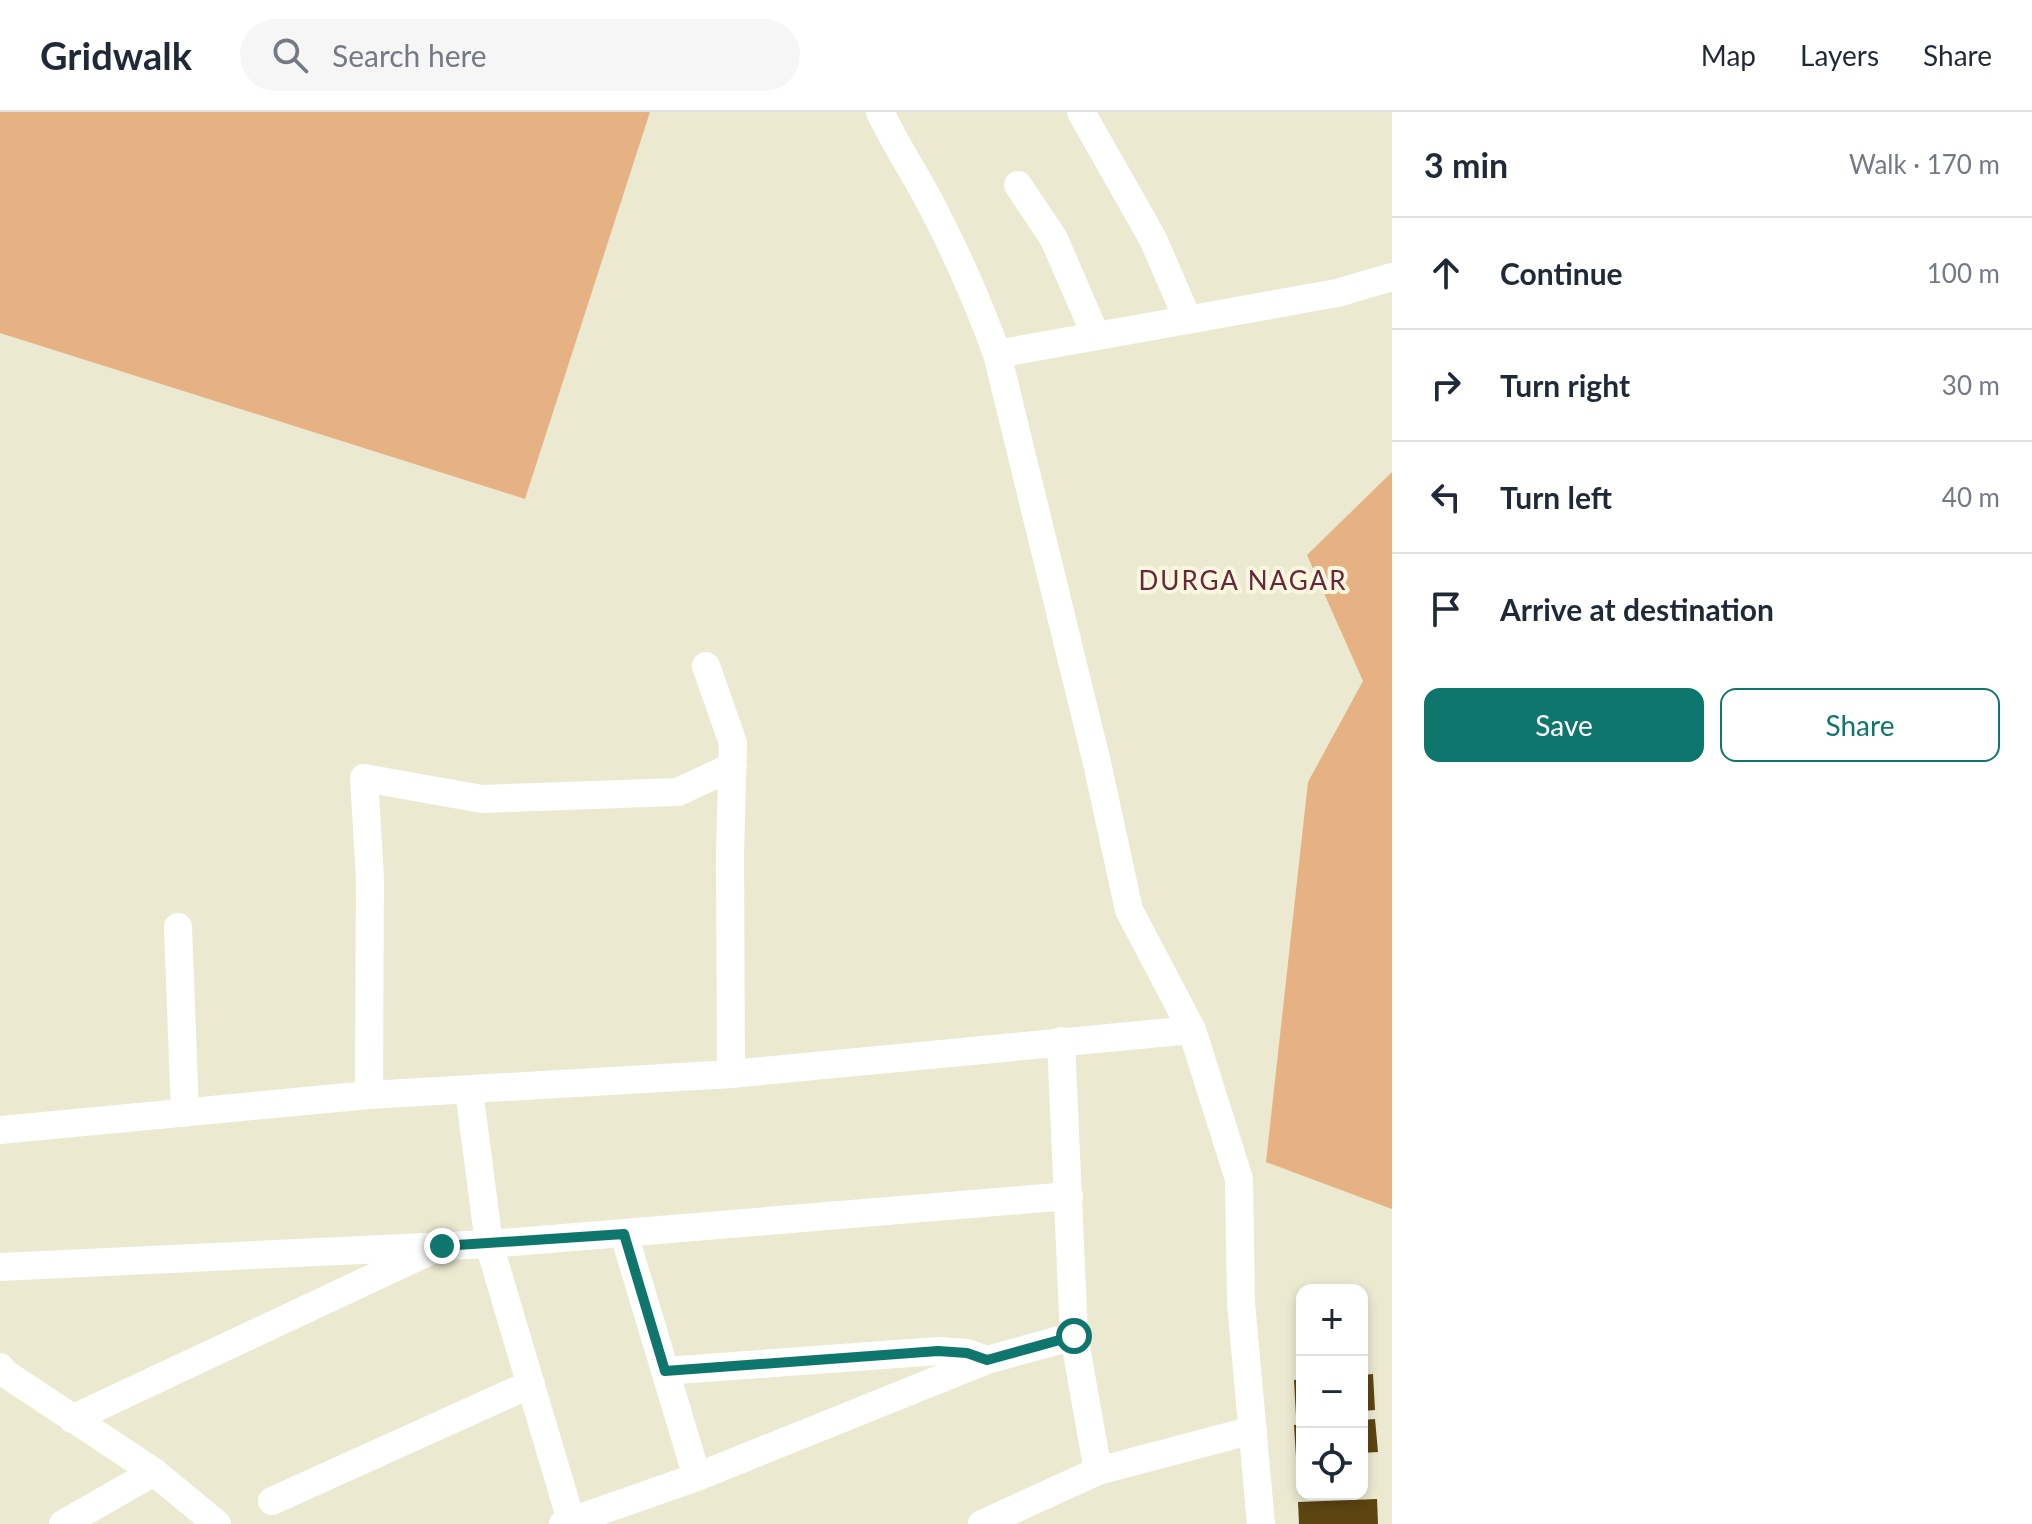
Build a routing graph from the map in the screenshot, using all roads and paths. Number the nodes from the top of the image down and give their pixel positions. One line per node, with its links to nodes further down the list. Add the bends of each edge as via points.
1 (880, 112): 7 (street, via 949,240)
2 (1081, 112): 5 (street, via 1153,239)
3 (1018, 185): 6 (street, via 1054,239)
4 (1392, 277): 5 (street, via 1337,293)
5 (1188, 320): 6 (street)
6 (1096, 336): 7 (street)
7 (997, 354): 11 (street, via 1129,910)
8 (706, 666): 9 (street, via 733,743)
9 (733, 766): 13 (street); 15 (street, via 678,792 482,799 364,778 370,878)
10 (178, 927): 16 (street)
11 (1192, 1030): 12 (street); 29 (street, via 1239,1179 1241,1303)
12 (1061, 1041): 13 (street); 18 (street)
13 (731, 1074): 14 (street)
14 (469, 1090): 15 (street); 20 (street)
15 (369, 1095): 16 (street)
16 (185, 1113): 17 (street)
17 (0, 1130)
18 (1069, 1196): 19 (street); 23 (street)
19 (624, 1234): 20 (street); 25 (street)
20 (489, 1244): 21 (street); 27 (street)
21 (442, 1246): 22 (street); 28 (street)
22 (0, 1267)
23 (1074, 1336): 24 (street); 30 (street)
24 (987, 1360): 25 (street, via 956,1351 912,1352); 32 (street)
25 (665, 1371): 32 (street)
26 (2, 1373): 28 (street)
27 (531, 1384): 33 (street); 34 (street)
28 (72, 1419): 31 (street)
29 (1253, 1430): 30 (street); 38 (street)
30 (1098, 1471): 37 (street)
31 (154, 1472): 35 (street); 36 (street)
32 (697, 1477): 34 (street)
33 (272, 1501)
34 (569, 1523)
35 (63, 1524)
36 (217, 1524)
37 (982, 1524)
38 (1261, 1524)

